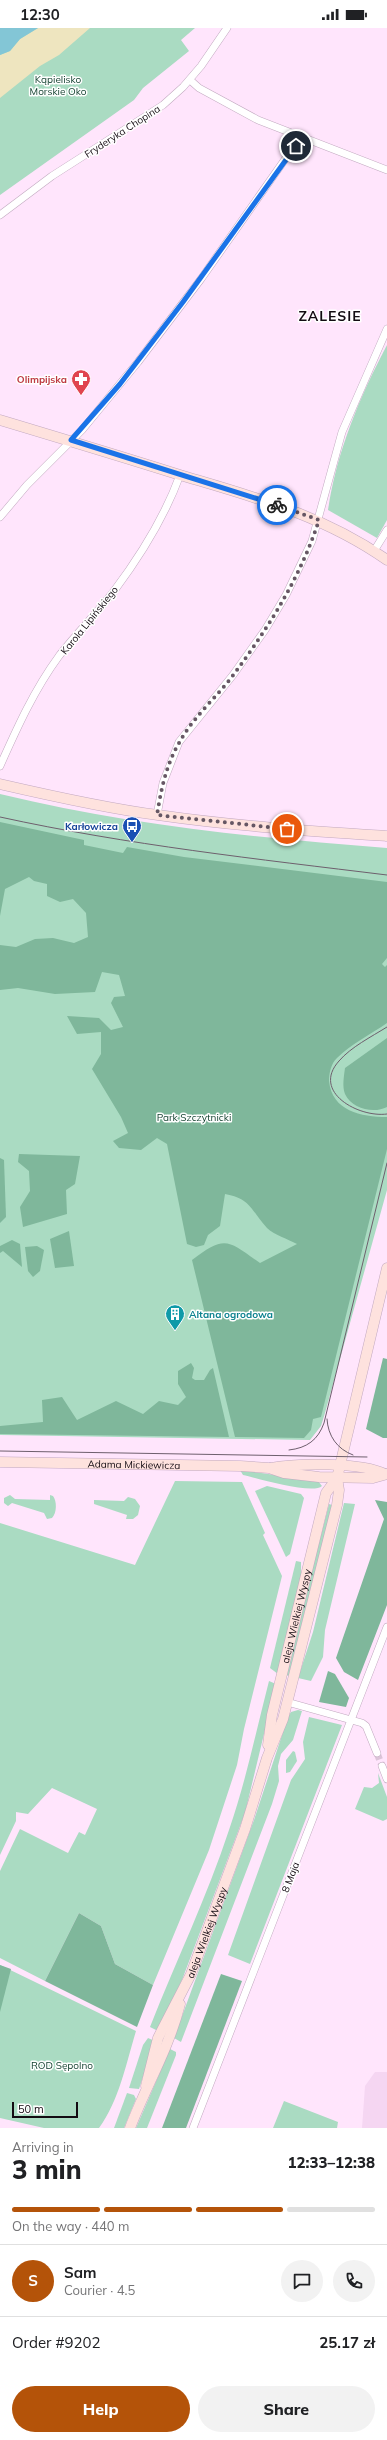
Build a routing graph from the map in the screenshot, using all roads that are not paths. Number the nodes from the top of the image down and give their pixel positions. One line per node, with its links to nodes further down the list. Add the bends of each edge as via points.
1 (227, 28): 2 (street, Fryderyka Chopina)
2 (190, 80): 3 (street, via 199,88 246,114); 5 (street, Fryderyka Chopina, via 163,105 52,176)
3 (300, 138): 4 (street); 8 (street, via 201,279 133,368)
4 (387, 170)
5 (0, 215)
6 (387, 329): 11 (street, via 342,432)
7 (0, 420): 8 (main road)
8 (71, 440): 9 (main road); 10 (street)
9 (180, 475): 11 (main road, via 262,499); 15 (street, Karola Lipińskiego, via 168,504 140,554 114,591 59,656 37,690 20,720)
10 (0, 517)
11 (319, 520): 13 (main road); 17 (street, via 312,541 286,595 265,630 233,675 179,742 163,783)
12 (387, 530): 13 (street)
13 (374, 551): 14 (main road)
14 (387, 560)
15 (0, 766)
16 (0, 784): 17 (main road)
17 (157, 815): 18 (main road)
18 (387, 836)
19 (387, 1268): 21 (main road, aleja Wielkiej Wyspy)
20 (0, 1462): 22 (main road, Adama Mickiewicza)
21 (340, 1466): 22 (main road, Adama Mickiewicza, via 284,1465); 23 (main road, Adama Mickiewicza, via 375,1469); 24 (main road, aleja Wielkiej Wyspy)
22 (269, 1468): 24 (main road, Adama Mickiewicza, via 284,1473)
23 (386, 1474): 24 (main road, Adama Mickiewicza, via 373,1478)
24 (337, 1478): 26 (main road, aleja Wielkiej Wyspy, via 337,1505); 29 (main road, aleja Wielkiej Wyspy, via 326,1493 272,1715)
25 (387, 1627): 27 (street, 8 Maja)
26 (287, 1702): 27 (street); 29 (main road, aleja Wielkiej Wyspy)
27 (352, 1720): 28 (street, via 366,1726); 33 (street, 8 Maja)
28 (377, 1753)
29 (266, 1758): 32 (main road, aleja Wielkiej Wyspy, via 245,1829 183,1991 173,2032 146,2086)
30 (382, 1766): 31 (street)
31 (387, 1778)
32 (130, 2128)
33 (193, 2128)

